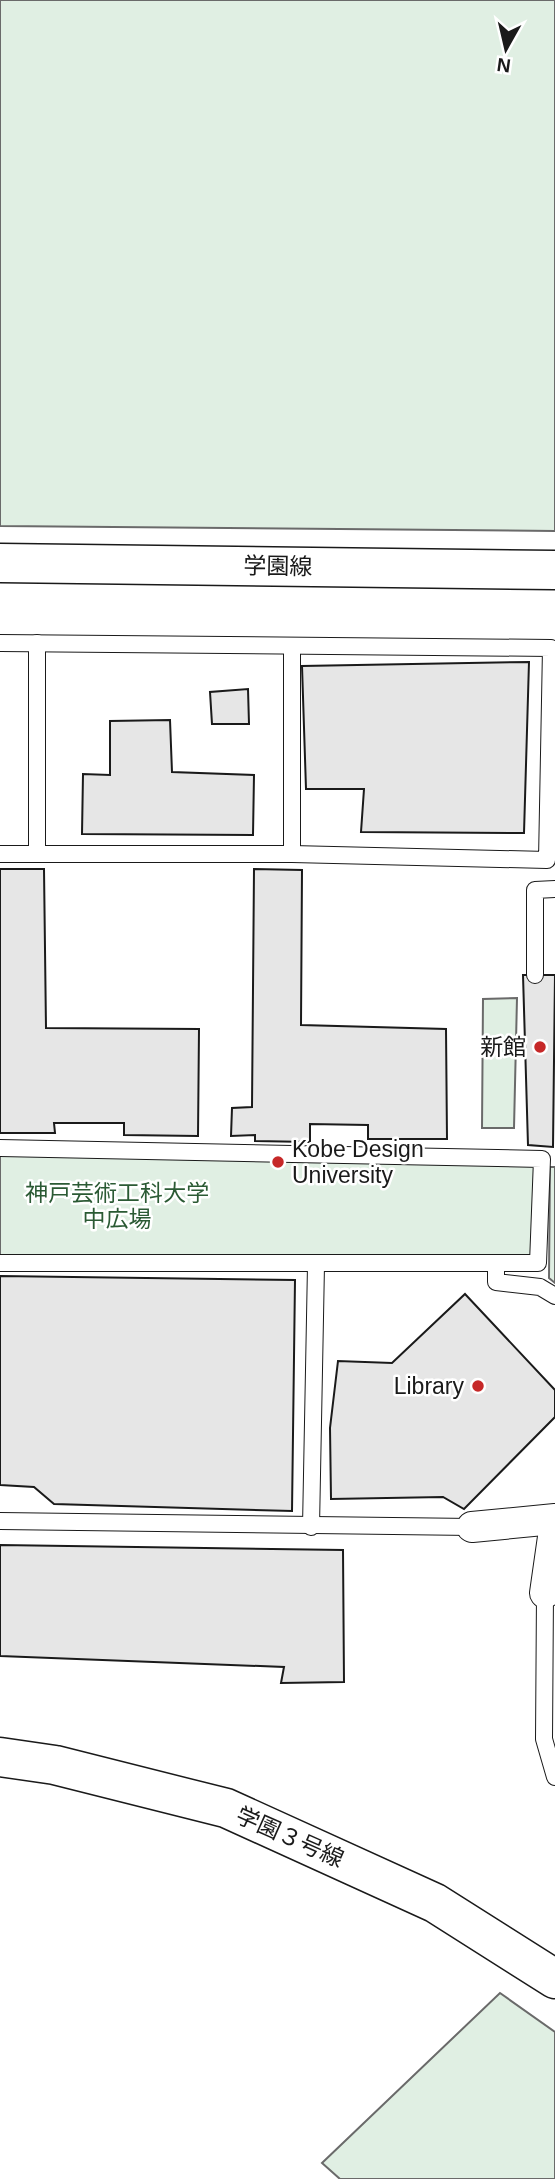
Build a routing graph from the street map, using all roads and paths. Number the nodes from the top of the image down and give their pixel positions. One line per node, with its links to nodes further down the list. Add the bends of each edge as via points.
1 (0, 563): 2 (street, 学園線)
2 (555, 570)
3 (0, 643): 4 (lane)
4 (37, 643): 5 (lane); 7 (lane)
5 (292, 646): 8 (lane); 9 (lane, via 551,649)
6 (0, 854): 7 (lane)
7 (37, 854): 8 (lane)
8 (292, 854): 9 (lane)
9 (551, 860)
10 (555, 889): 11 (lane, via 536,890)
11 (535, 975)
12 (0, 1148): 13 (lane, via 542,1159 538,1263)
13 (496, 1262): 15 (lane); 16 (lane, via 496,1282 540,1287)
14 (0, 1263): 15 (lane)
15 (316, 1265): 19 (lane)
16 (555, 1296)
17 (0, 1521): 19 (lane)
18 (555, 1521): 20 (street); 21 (street)
19 (311, 1527): 20 (lane)
20 (472, 1527)
21 (545, 1593): 23 (lane, via 544,1739)
22 (0, 1757): 24 (street, 学園３号線, via 55,1765 226,1808 435,1903)
23 (555, 1777)
24 (555, 1979)

